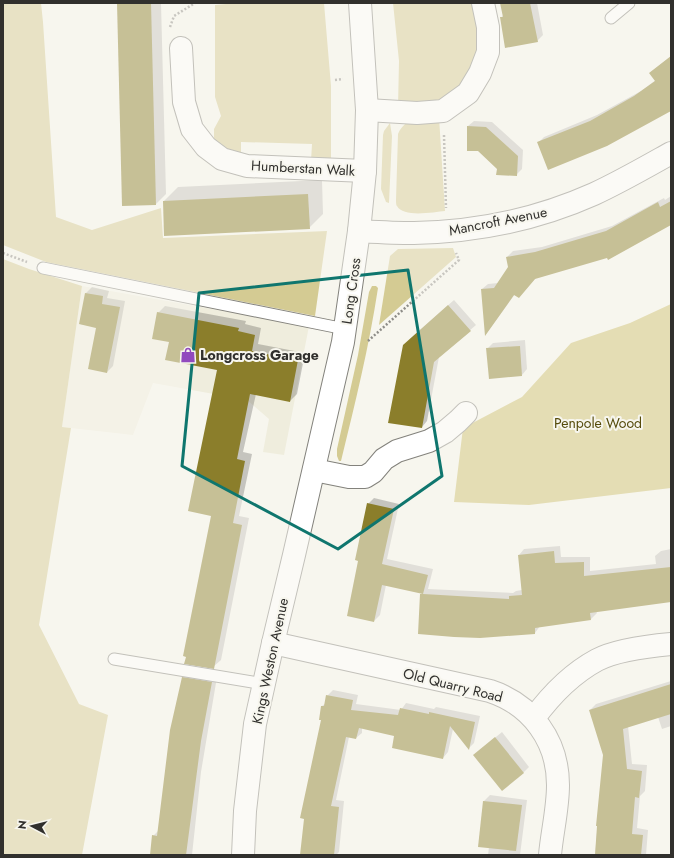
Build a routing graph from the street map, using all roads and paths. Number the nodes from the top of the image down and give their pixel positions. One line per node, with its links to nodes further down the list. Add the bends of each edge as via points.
1 (360, 3): 6 (street, Long Cross)
2 (483, 3): 6 (street, via 488,27 488,52 480,73 468,93 443,110 417,113)
3 (628, 3): 4 (lane)
4 (610, 18)
5 (181, 48): 8 (street, Humberstan Walk, via 184,102 192,129 206,147 222,159 247,166)
6 (367, 110): 8 (street, Long Cross)
7 (671, 153): 9 (street, Mancroft Avenue, via 594,194 547,212 516,220 447,231)
8 (365, 171): 9 (street, Long Cross)
9 (360, 231): 12 (street, Long Cross)
10 (3, 252): 11 (path)
11 (43, 268): 12 (lane)
12 (345, 329): 14 (street, Long Cross)
13 (466, 413): 14 (street, via 445,432 429,441 397,451 364,477 349,477)
14 (314, 470): 15 (street, Kings Weston Avenue)
15 (273, 643): 18 (street, Kings Weston Avenue); 19 (street, Old Quarry Road, via 490,691 513,701)
16 (671, 644): 19 (street, via 615,654 597,660 555,692)
17 (114, 659): 18 (lane)
18 (264, 684): 20 (street, Kings Weston Avenue, via 255,724)
19 (534, 718): 21 (street, Old Quarry Road, via 550,744 558,773)
20 (243, 855)
21 (550, 855)

